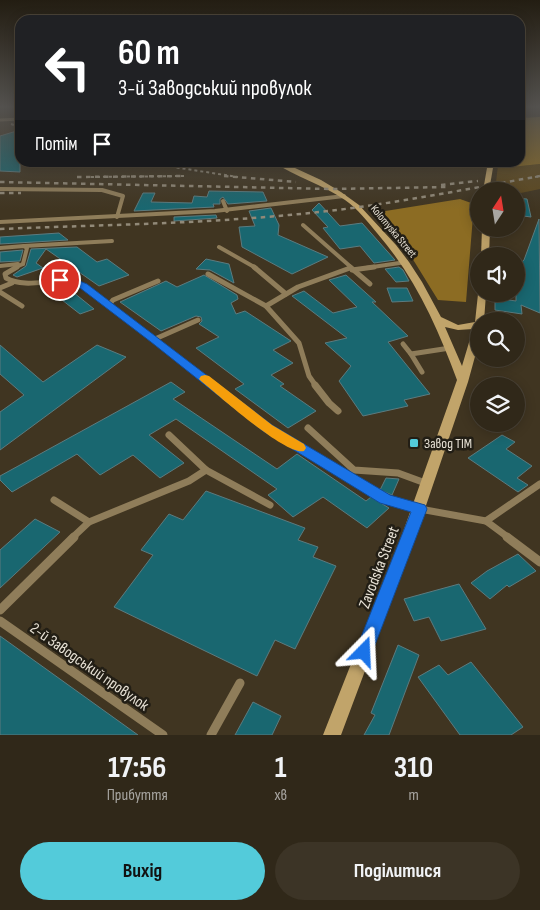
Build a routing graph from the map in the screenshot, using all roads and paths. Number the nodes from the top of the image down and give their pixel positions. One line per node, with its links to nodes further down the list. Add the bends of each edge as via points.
1 (286, 167): 5 (main road, Kolomyska Street)
2 (490, 167): 3 (main road)
3 (488, 182)
4 (0, 189): 8 (lane, via 102,190 124,196)
5 (344, 196): 7 (lane); 15 (main road, Kolomyska Street, via 359,207)
6 (223, 201): 7 (lane)
7 (227, 211): 8 (lane)
8 (117, 217): 9 (lane)
9 (0, 222)
10 (303, 225): 18 (lane)
11 (112, 240): 12 (lane)
12 (24, 246): 14 (lane); 16 (lane, via 27,248)
13 (219, 247): 25 (lane, via 258,269)
14 (0, 248)
15 (406, 262): 18 (lane); 29 (main road, Kolomyska Street)
16 (23, 264): 17 (lane); 21 (lane, via 5,274)
17 (0, 266)
18 (351, 269): 22 (lane); 25 (lane)
19 (208, 274): 28 (lane)
20 (158, 281): 26 (lane, via 113,300)
21 (12, 283): 23 (lane); 26 (lane, via 75,282)
22 (370, 284)
23 (0, 288)
24 (0, 292): 27 (lane)
25 (286, 294): 28 (lane)
26 (109, 305): 32 (lane)
27 (22, 306)
28 (266, 306): 39 (lane, via 299,343 309,376)
29 (438, 318): 31 (main road, via 449,326 462,329); 34 (main road, Kolomyska Street)
30 (198, 320): 32 (lane)
31 (470, 327)
32 (155, 339): 47 (lane, via 267,428 381,497)
33 (403, 344): 35 (lane)
34 (450, 348): 35 (lane); 38 (main road, Kolomyska Street)
35 (411, 354): 37 (lane)
36 (470, 355): 38 (main road, Zavodska Street)
37 (422, 372)
38 (462, 382): 43 (main road, Zavodska Street)
39 (338, 411)
40 (308, 428): 43 (lane, via 354,470 398,473)
41 (169, 435): 42 (lane)
42 (206, 470): 46 (lane); 49 (lane)
43 (428, 484): 47 (main road, Zavodska Street)
44 (540, 484): 48 (lane)
45 (54, 500): 49 (lane)
46 (270, 505)
47 (420, 509): 48 (lane); 56 (main road, Zavodska Street)
48 (486, 521): 50 (lane)
49 (89, 522): 51 (lane)
50 (540, 562)
51 (0, 610)
52 (0, 621): 54 (lane, 2-й Заводський провулок)
53 (240, 684): 55 (lane)
54 (163, 735)
55 (211, 735)
56 (332, 735)

